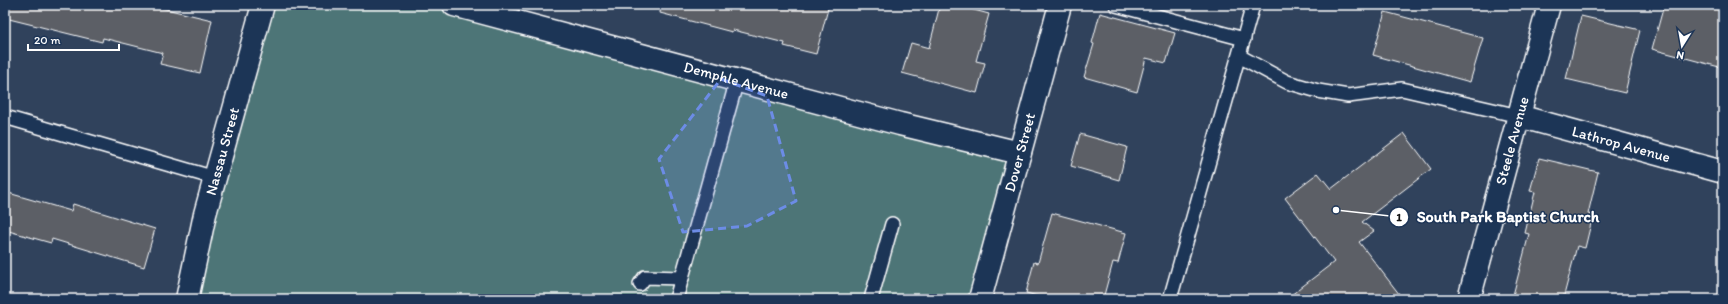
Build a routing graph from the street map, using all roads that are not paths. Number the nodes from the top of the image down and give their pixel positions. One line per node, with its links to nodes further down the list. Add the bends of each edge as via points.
1 (263, 5): 14 (street, Nassau Street)
2 (454, 5): 9 (street, Demphle Avenue)
3 (1060, 5): 12 (street, Dover Street)
4 (1116, 5): 7 (lane)
5 (1253, 5): 7 (lane)
6 (1549, 5): 10 (street, Steele Avenue)
7 (1244, 39): 8 (lane)
8 (1239, 56): 10 (lane, via 1286,82 1318,91 1348,96 1402,89); 22 (lane)
9 (737, 80): 12 (street, Demphle Avenue); 16 (lane)
10 (1519, 116): 13 (street, Lathrop Avenue); 23 (street, Steele Avenue)
11 (5, 117): 14 (lane)
12 (1020, 153): 21 (street, Dover Street)
13 (1723, 172)
14 (215, 178): 18 (street, Nassau Street)
15 (892, 224): 20 (lane)
16 (682, 278): 17 (lane, via 645,277); 19 (lane)
17 (640, 284)
18 (187, 299)
19 (676, 299)
20 (871, 299)
21 (980, 299)
22 (1170, 299)
23 (1469, 299)

